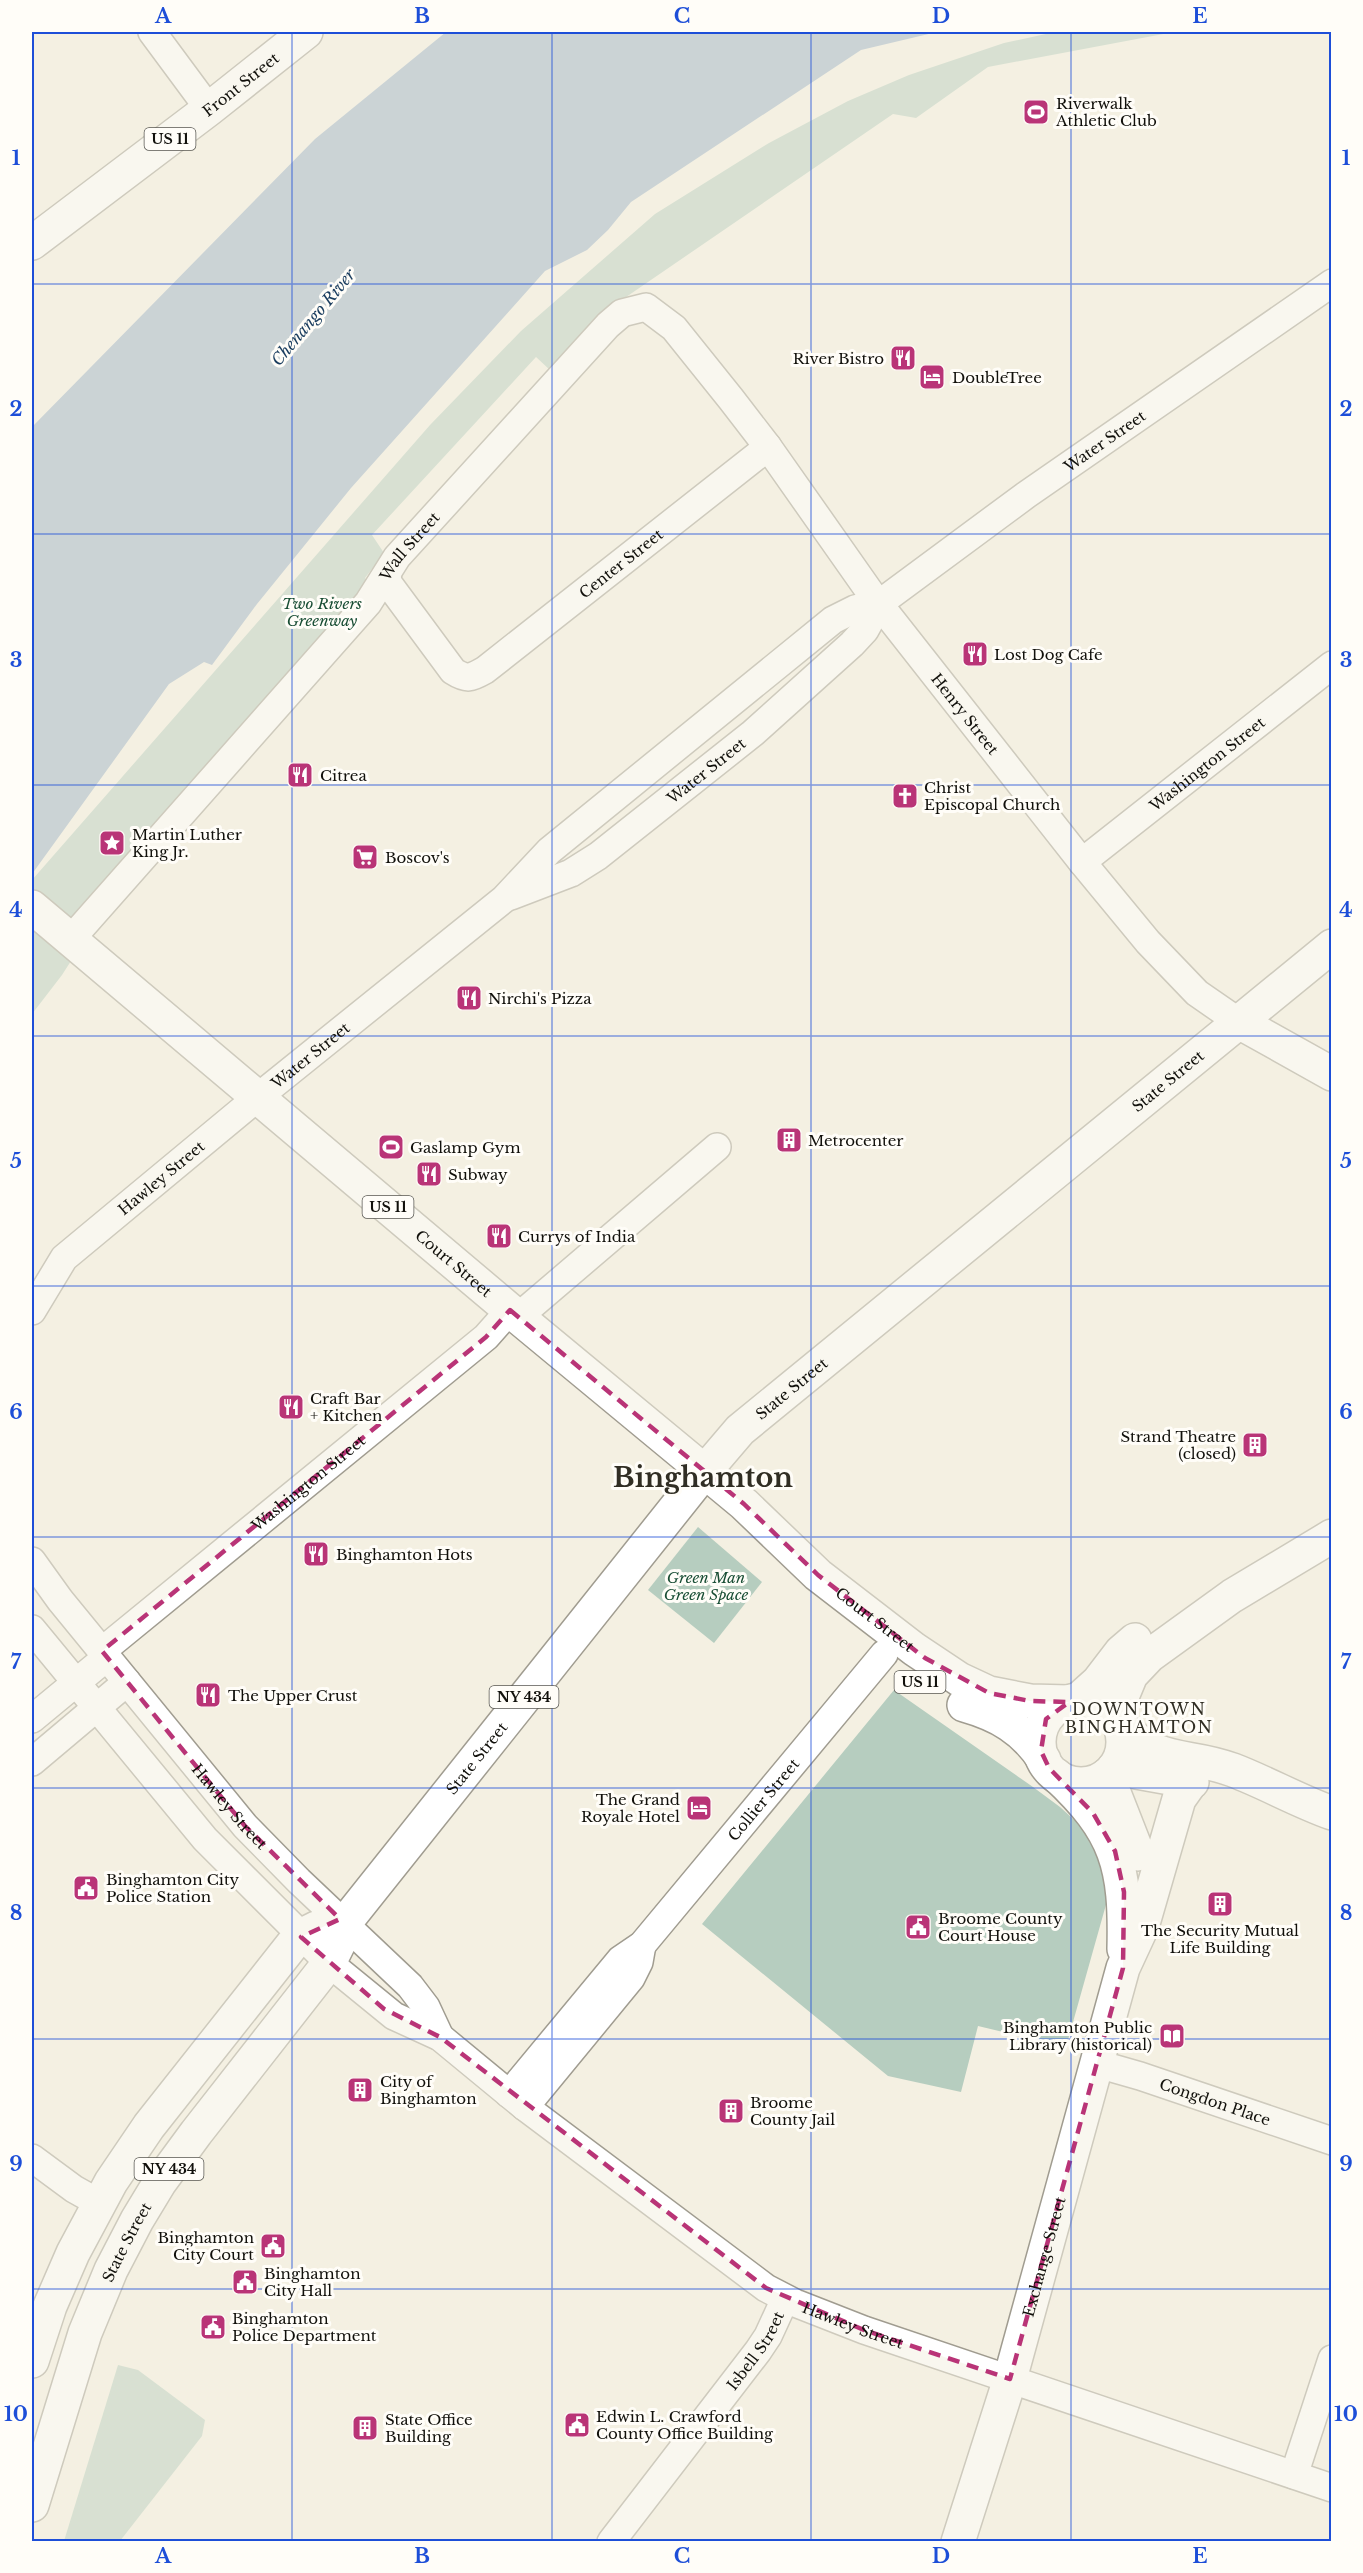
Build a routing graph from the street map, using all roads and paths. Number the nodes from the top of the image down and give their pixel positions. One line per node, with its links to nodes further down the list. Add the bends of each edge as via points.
1 (152, 32): 3 (street)
2 (306, 32): 3 (main road, Front Street / US 11)
3 (209, 109): 4 (main road, Front Street / US 11)
4 (32, 243)
5 (1332, 283): 9 (street, Water Street, via 1026,495)
6 (646, 307): 7 (street, Henry Street, via 674,328); 8 (street, Wall Street, via 622,313 608,325 397,557)
7 (768, 447): 8 (street, Center Street, via 470,678 453,671 388,583); 9 (street, Henry Street)
8 (387, 574): 13 (street, Wall Street, via 368,603)
9 (880, 603): 11 (street, Henry Street); 12 (street, Water Street, via 855,609 833,621 549,851); 12 (street, Water Street, via 852,644 753,733 637,826 585,865)
10 (1332, 665): 11 (street, Washington Street)
11 (1082, 862): 15 (street, Henry Street, via 1148,942 1197,993)
12 (504, 899): 17 (street, Water Street)
13 (51, 923): 17 (main road, Court Street / US 11)
14 (1332, 946): 15 (main road, State Street)
15 (1239, 1022): 16 (main road, Henry Street); 23 (main road, State Street, via 740,1430)
16 (1332, 1074)
17 (258, 1097): 19 (street, Hawley Street); 22 (main road, Court Street / US 11)
18 (717, 1147): 22 (street, Washington Street)
19 (64, 1258): 20 (street, Hawley Street); 21 (street, Hawley Street)
20 (32, 1272)
21 (32, 1311)
22 (514, 1313): 23 (main road, Court Street / US 11); 29 (street, Washington Street)
23 (705, 1471): 26 (main road, Court Street / US 11); 43 (main road, State Street / NY 434)
24 (1332, 1536): 27 (main road)
25 (32, 1562): 29 (street, Hawley Street)
26 (818, 1575): 30 (main road, Court Street / US 11, via 845,1616); 33 (main road, Court Street / US 11, via 925,1658 970,1685 1010,1698)
27 (1232, 1596): 33 (main road, via 1138,1638); 36 (main road, via 1139,1665 1127,1681)
28 (32, 1629): 31 (street, Hawley Street)
29 (104, 1654): 31 (street, Washington Street); 32 (street, Hawley Street)
30 (884, 1654): 38 (main road, Court Street / US 11, via 942,1696 1009,1723 1028,1738); 49 (street, Collier Street, via 642,1945 631,1978)
31 (75, 1682): 34 (street, Hawley Street); 35 (street, Washington Street)
32 (127, 1682): 34 (street); 43 (street, Hawley Street, via 245,1826)
33 (1074, 1701): 36 (main road, US 11, via 1098,1703); 38 (main road, via 1052,1711 1044,1723 1039,1741)
34 (97, 1708): 37 (street); 44 (street, Hawley Street, via 205,1839)
35 (32, 1719)
36 (1117, 1720): 39 (main road, via 1123,1747); 41 (main road, US 11, via 1140,1743 1163,1755 1226,1768)
37 (32, 1762)
38 (1050, 1767): 39 (main road, US 11, via 1068,1781 1082,1783 1095,1781); 46 (main road, Exchange Street, via 1093,1813 1114,1851 1124,1893)
39 (1110, 1771): 40 (main road, US 11); 42 (main road, Exchange Street, via 1142,1862 1147,1898)
40 (1191, 1782): 41 (main road, US 11, via 1255,1799); 42 (main road, Exchange Street, via 1179,1799)
41 (1324, 1810)
42 (1145, 1917): 46 (main road, Exchange Street)
43 (344, 1924): 44 (main road, NY 434, via 325,1924); 45 (main road, State Street / NY 434); 47 (street, Hawley Street, via 410,1986 426,2007)
44 (301, 1937): 45 (street, Hawley Street); 52 (main road, NY 434, via 149,2126)
45 (329, 1964): 47 (street, Hawley Street, via 394,2016); 60 (main road, State Street / NY 434, via 196,2133 137,2220 85,2333)
46 (1124, 1968): 48 (main road, Exchange Street)
47 (440, 2037): 49 (street, Hawley Street)
48 (1098, 2064): 50 (street, Congdon Place); 57 (main road, Exchange Street)
49 (517, 2100): 53 (street, Hawley Street, via 757,2282)
50 (1332, 2141)
51 (32, 2158): 52 (street)
52 (99, 2203): 54 (main road, NY 434)
53 (785, 2299): 57 (street, Hawley Street); 61 (street, Isbell Street, via 763,2343)
54 (41, 2310): 56 (main road, NY 434)
55 (1332, 2359): 58 (street)
56 (32, 2361)
57 (1010, 2379): 58 (street, Hawley Street); 62 (main road, Exchange Street)
58 (1294, 2475): 59 (street, Hawley Street)
59 (1332, 2488)
60 (32, 2505)
61 (611, 2541)
62 (958, 2541)

